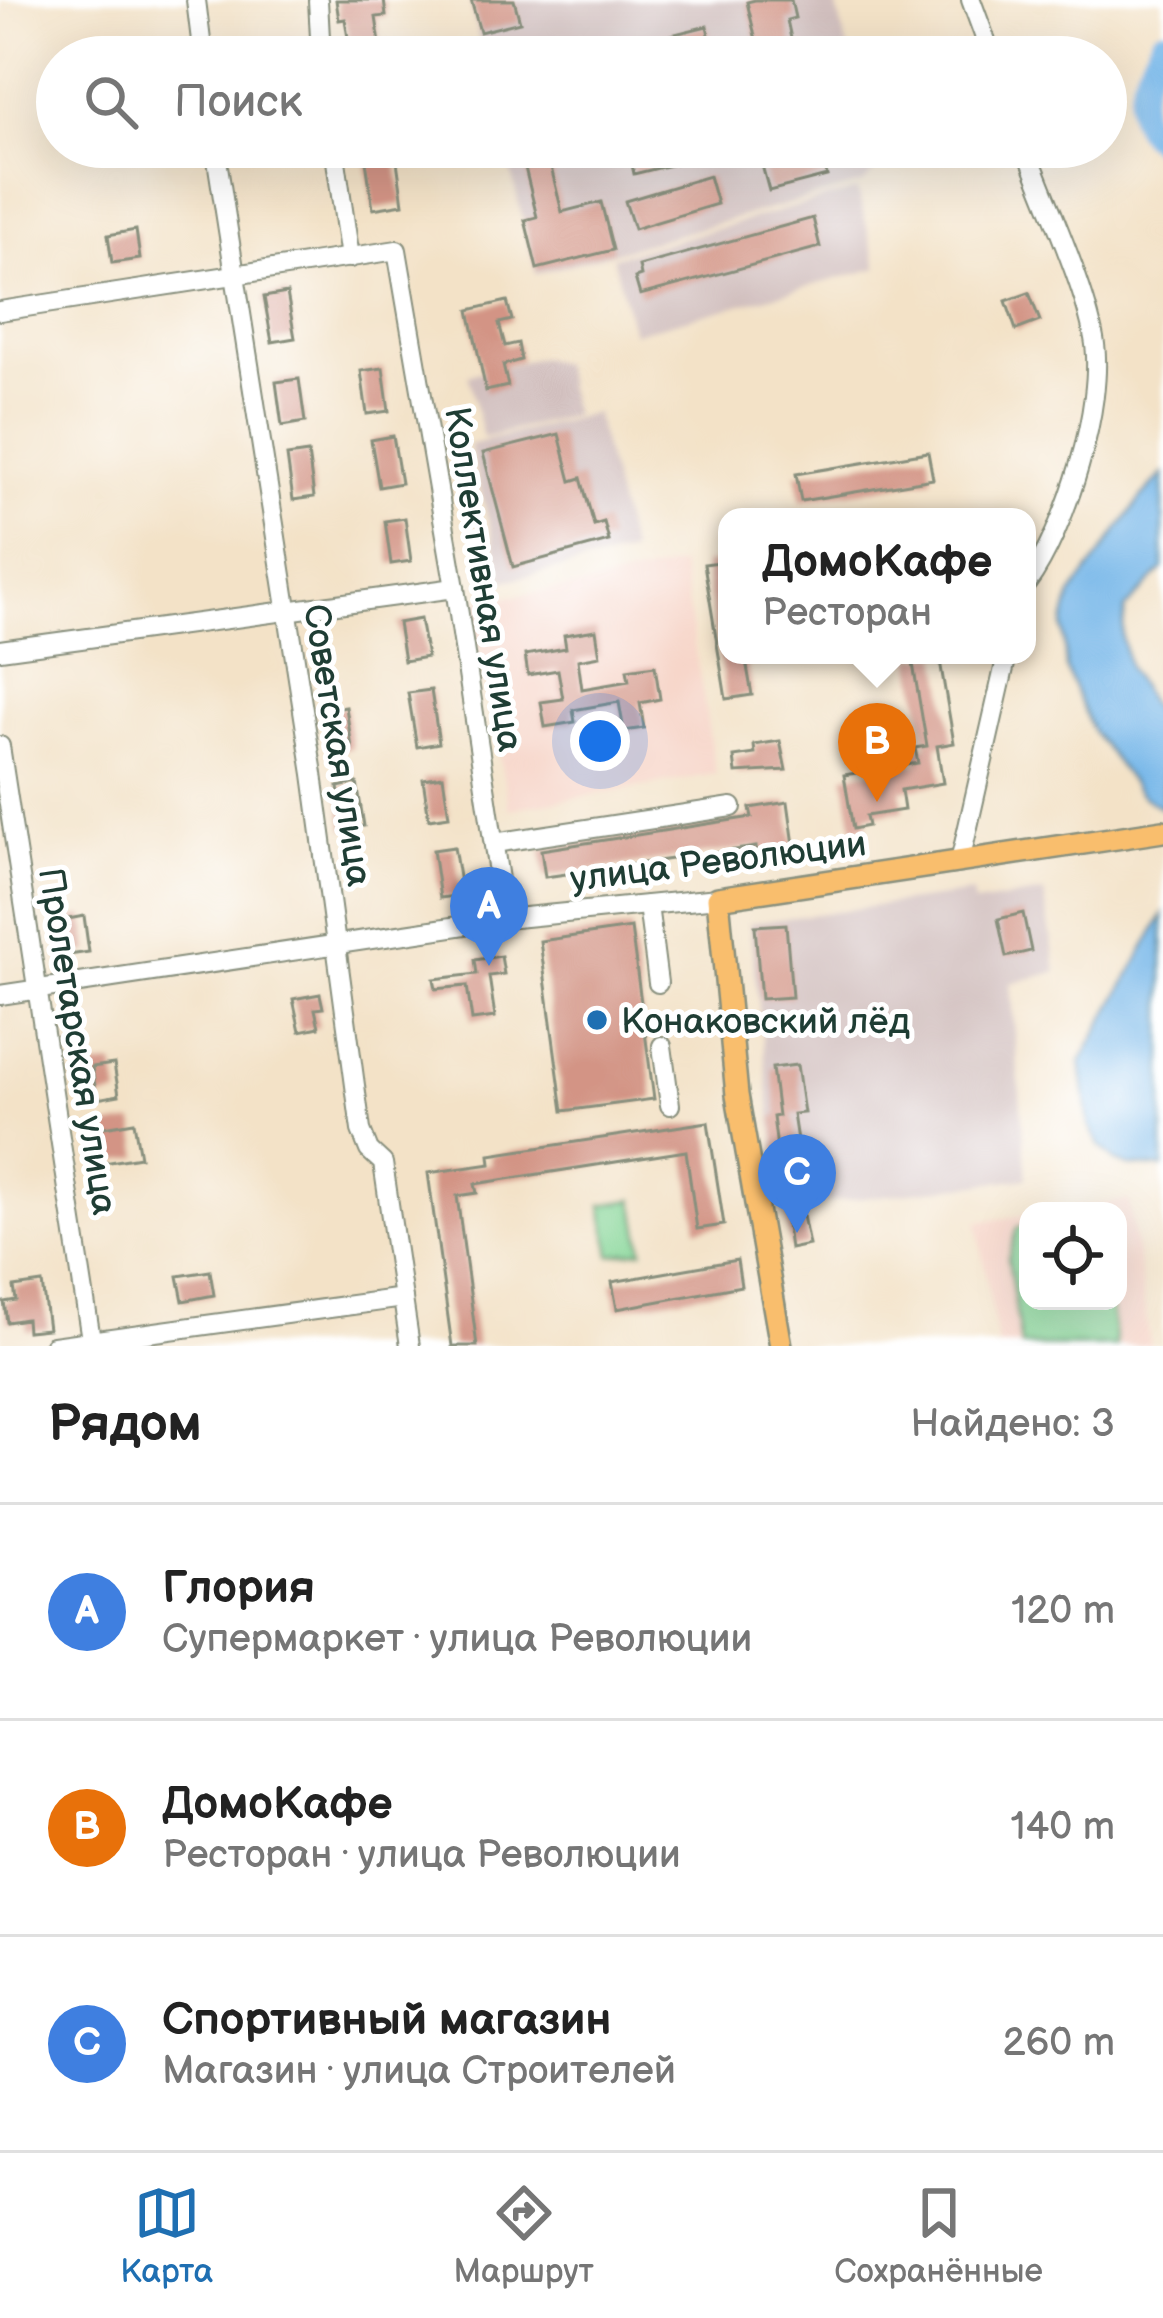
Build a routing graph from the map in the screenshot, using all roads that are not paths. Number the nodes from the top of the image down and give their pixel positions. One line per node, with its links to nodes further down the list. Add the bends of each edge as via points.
1 (196, 0): 4 (street)
2 (318, 0): 5 (street)
3 (971, 0): 6 (street)
4 (200, 36)
5 (320, 36)
6 (984, 36)
7 (218, 168): 11 (street, Советская улица)
8 (337, 168): 10 (street)
9 (1034, 168): 13 (street, via 1089,322 1096,373 1064,516)
10 (350, 258): 11 (street); 14 (street, Коллективная улица, via 397,250)
11 (233, 278): 12 (street); 15 (street, Советская улица)
12 (0, 311)
13 (1036, 571)
14 (455, 588): 15 (street); 21 (street, Коллективная улица)
15 (285, 609): 16 (street); 26 (street, Советская улица)
16 (0, 650)
17 (1005, 664): 22 (street)
18 (0, 746): 28 (street, Пролетарская улица)
19 (732, 807): 21 (street)
20 (1161, 831): 22 (main road, улица Революции)
21 (494, 843): 25 (street, Коллективная улица)
22 (960, 862): 23 (main road, улица Революции)
23 (718, 898): 24 (street, улица Революции); 36 (main road, via 736,1095)
24 (648, 904): 25 (street, улица Революции); 27 (street)
25 (506, 919): 26 (street, улица Революции)
26 (336, 943): 28 (street, улица Революции); 32 (street, Советская улица, via 361,1130 383,1163)
27 (658, 983)
28 (39, 989): 29 (street, улица Революции); 33 (street, Пролетарская улица)
29 (0, 995)
30 (662, 1046): 31 (street)
31 (670, 1105)
32 (403, 1298): 33 (street); 35 (street, Советская улица)
33 (91, 1343): 34 (street)
34 (52, 1346)
35 (410, 1346)
36 (782, 1346)

